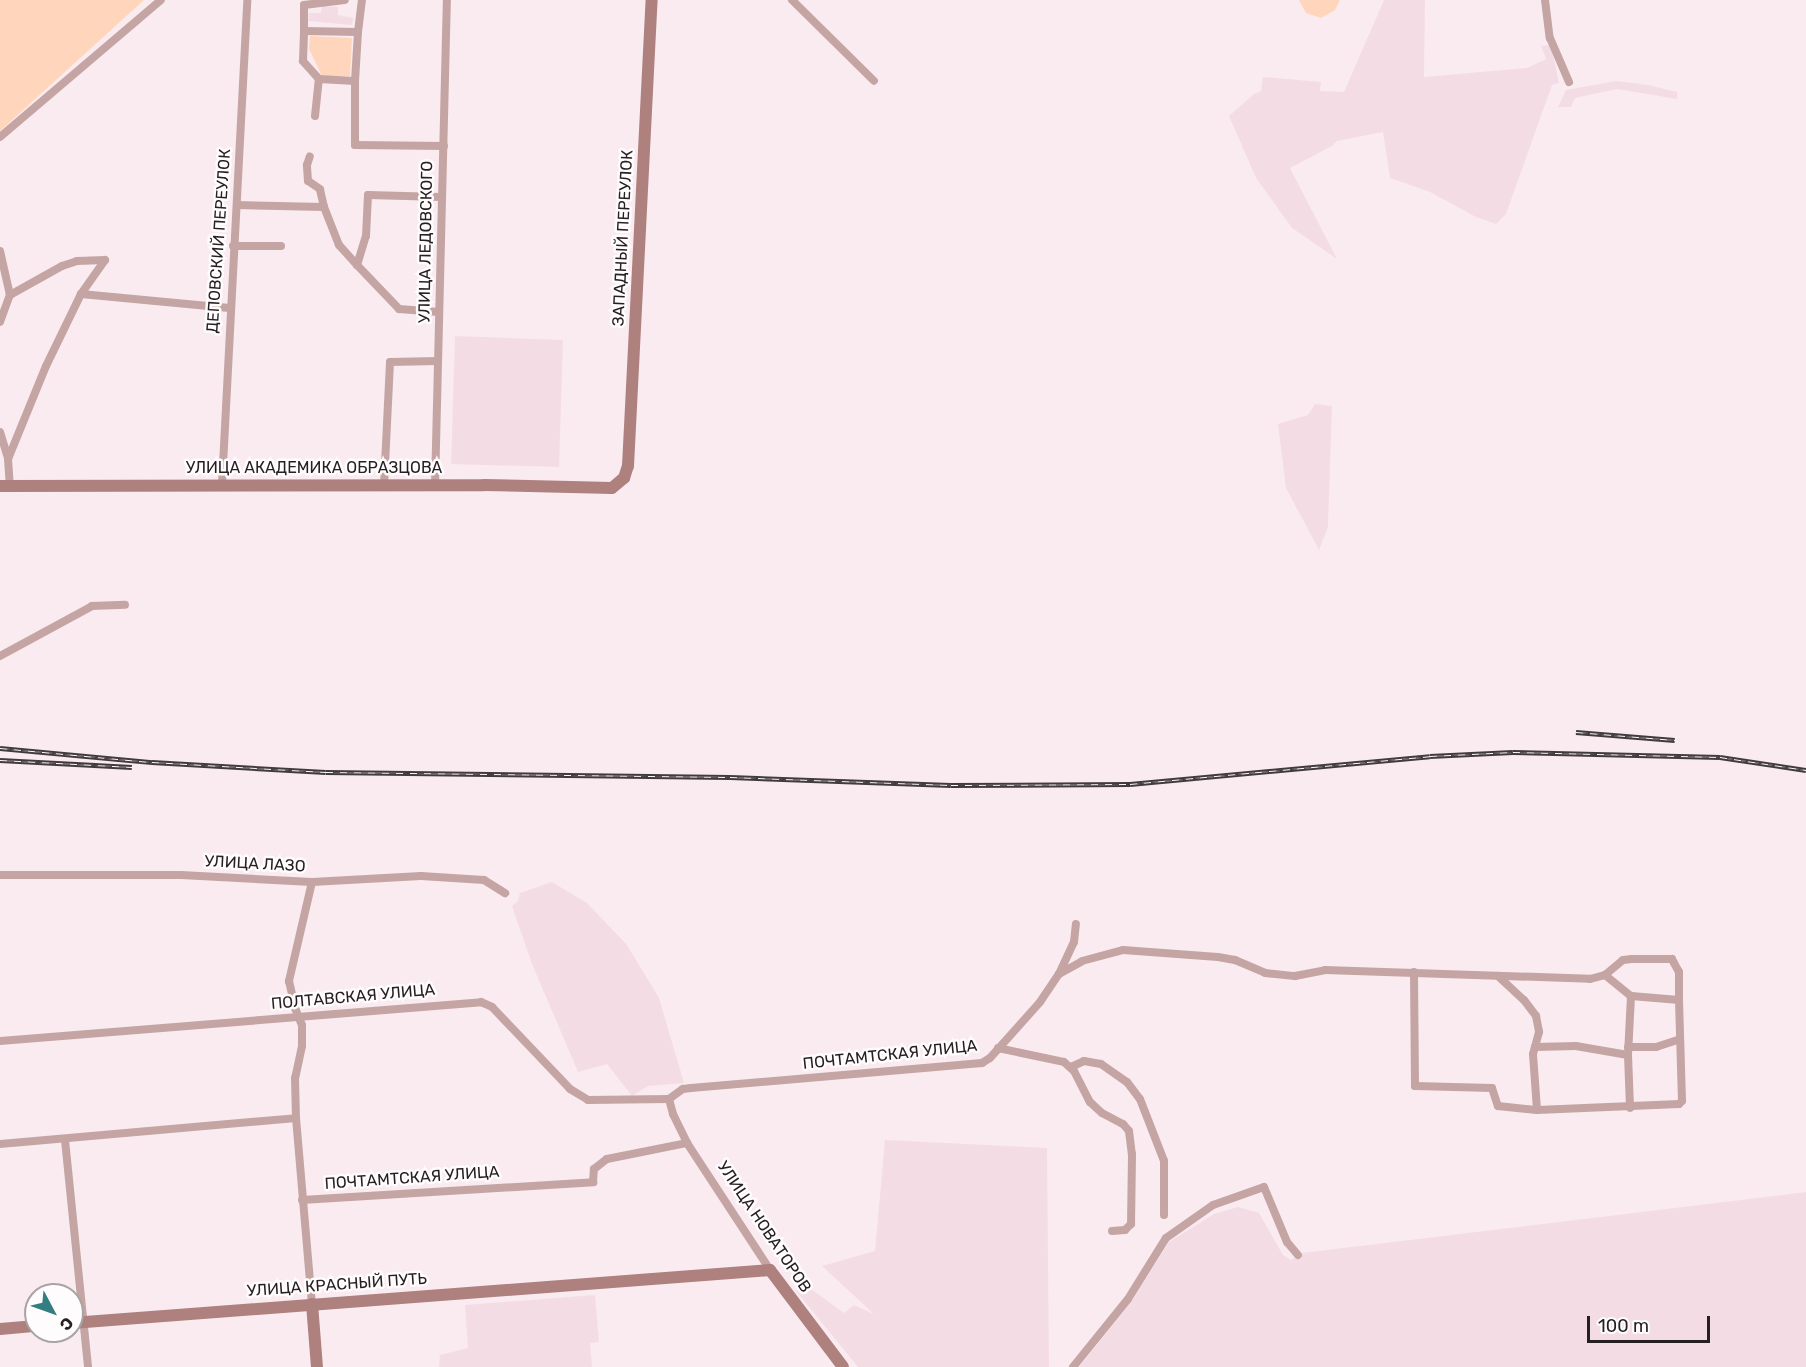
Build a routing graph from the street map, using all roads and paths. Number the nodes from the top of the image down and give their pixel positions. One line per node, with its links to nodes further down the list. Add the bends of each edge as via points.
1 (161, 0): 16 (street)
2 (248, 0): 20 (street, ДЕПОВСКИЙ ПЕРЕУЛОК)
3 (345, 0): 9 (street, via 304,5)
4 (362, 0): 10 (street)
5 (447, 0): 17 (street, УЛИЦА ЛЕДОВСКОГО)
6 (652, 0): 34 (street, ЗАПАДНЫЙ ПЕРЕУЛОК, via 628,466)
7 (792, 0): 13 (street)
8 (1545, 0): 14 (street, via 1550,38)
9 (304, 31): 10 (street); 11 (street, via 303,61)
10 (358, 32): 12 (street)
11 (319, 79): 12 (street); 15 (street)
12 (355, 81): 17 (street, via 355,145)
13 (874, 81)
14 (1569, 82)
15 (315, 116)
16 (0, 137)
17 (444, 146): 19 (street, УЛИЦА ЛЕДОВСКОГО)
18 (310, 156): 21 (street, via 308,181 320,189)
19 (442, 197): 25 (street, via 368,195 366,236); 29 (street, УЛИЦА ЛЕДОВСКОГО)
20 (237, 205): 21 (street); 22 (street, ДЕПОВСКИЙ ПЕРЕУЛОК)
21 (324, 207): 25 (street, via 339,245)
22 (233, 246): 23 (street); 28 (street, ДЕПОВСКИЙ ПЕРЕУЛОК)
23 (281, 246)
24 (0, 251): 27 (street)
25 (357, 265): 29 (street, via 399,309)
26 (81, 294): 27 (street, via 105,260 62,266); 28 (street); 33 (street)
27 (10, 295): 30 (street)
28 (229, 308): 35 (street, ДЕПОВСКИЙ ПЕРЕУЛОК)
29 (439, 312): 31 (street, УЛИЦА ЛЕДОВСКОГО)
30 (0, 322)
31 (438, 361): 36 (street, via 390,362); 38 (street, УЛИЦА ЛЕДОВСКОГО)
32 (0, 432): 33 (street)
33 (8, 459): 37 (street)
34 (624, 478): 38 (street, УЛИЦА АКАДЕМИКА ОБРАЗЦОВА, via 612,488)
35 (222, 484): 36 (street, УЛИЦА АКАДЕМИКА ОБРАЗЦОВА); 37 (street, УЛИЦА АКАДЕМИКА ОБРАЗЦОВА)
36 (384, 485): 38 (street, УЛИЦА АКАДЕМИКА ОБРАЗЦОВА)
37 (5, 486)
38 (435, 486)
39 (125, 605): 40 (street, via 92,606)
40 (0, 656)
41 (0, 875): 42 (street, УЛИЦА ЛАЗО, via 182,875)
42 (312, 882): 43 (street, УЛИЦА ЛАЗО, via 421,876 484,880); 51 (street, via 289,972)
43 (505, 894)
44 (1076, 924): 46 (street, ПОЧТАМТСКАЯ УЛИЦА, via 1074,942)
45 (1414, 972): 46 (street, via 1325,970 1295,976 1266,974 1218,957 1123,950 1082,961); 48 (street); 60 (street, via 1415,1086 1492,1088 1498,1106)
46 (1059, 974): 55 (street, ПОЧТАМТСКАЯ УЛИЦА, via 1040,1002)
47 (1605, 975): 48 (street, via 1590,979); 49 (street); 50 (street, via 1623,960 1672,959 1678,972)
48 (1498, 976): 54 (street, via 1536,1016 1539,1032)
49 (1631, 996): 50 (street); 56 (street)
50 (1679, 1000): 52 (street)
51 (299, 1016): 53 (street, ПОЛТАВСКАЯ УЛИЦА); 58 (street, ПОЛТАВСКАЯ УЛИЦА, via 480,1002 492,1007 570,1089 588,1100); 61 (street, via 302,1046 295,1078)
52 (1680, 1039): 56 (street); 59 (street, via 1682,1101 1676,1106)
53 (0, 1041)
54 (1535, 1047): 56 (street); 60 (street)
55 (998, 1048): 57 (street, via 1064,1062); 58 (street, ПОЧТАМТСКАЯ УЛИЦА, via 982,1063 691,1088)
56 (1628, 1051): 59 (street)
57 (1071, 1067): 66 (street, via 1084,1061 1101,1064 1127,1082 1140,1100 1164,1161); 67 (street, via 1090,1102 1123,1124 1131,1137 1131,1224 1125,1230)
58 (669, 1099): 63 (street, УЛИЦА НОВАТОРОВ)
59 (1630, 1108): 60 (street)
60 (1537, 1110)
61 (296, 1118): 62 (street); 65 (street)
62 (65, 1140): 64 (street); 70 (street)
63 (687, 1143): 65 (street, ПОЧТАМТСКАЯ УЛИЦА, via 607,1159 594,1169 593,1182); 69 (street, УЛИЦА НОВАТОРОВ)
64 (0, 1144)
65 (302, 1200): 71 (street)
66 (1164, 1215)
67 (1112, 1231)
68 (1298, 1255): 79 (street, via 1287,1242 1264,1186 1214,1204 1166,1238 1128,1299)
69 (771, 1270): 71 (street, УЛИЦА КРАСНЫЙ ПУТЬ); 78 (street, УЛИЦА НОВАТОРОВ)
70 (75, 1283)
71 (312, 1304): 72 (street, УЛИЦА КРАСНЫЙ ПУТЬ); 77 (street)
72 (84, 1322)
73 (24, 1327): 74 (street)
74 (0, 1329)
75 (83, 1343): 76 (street)
76 (88, 1367)
77 (317, 1367)
78 (843, 1367)
79 (1073, 1367)

